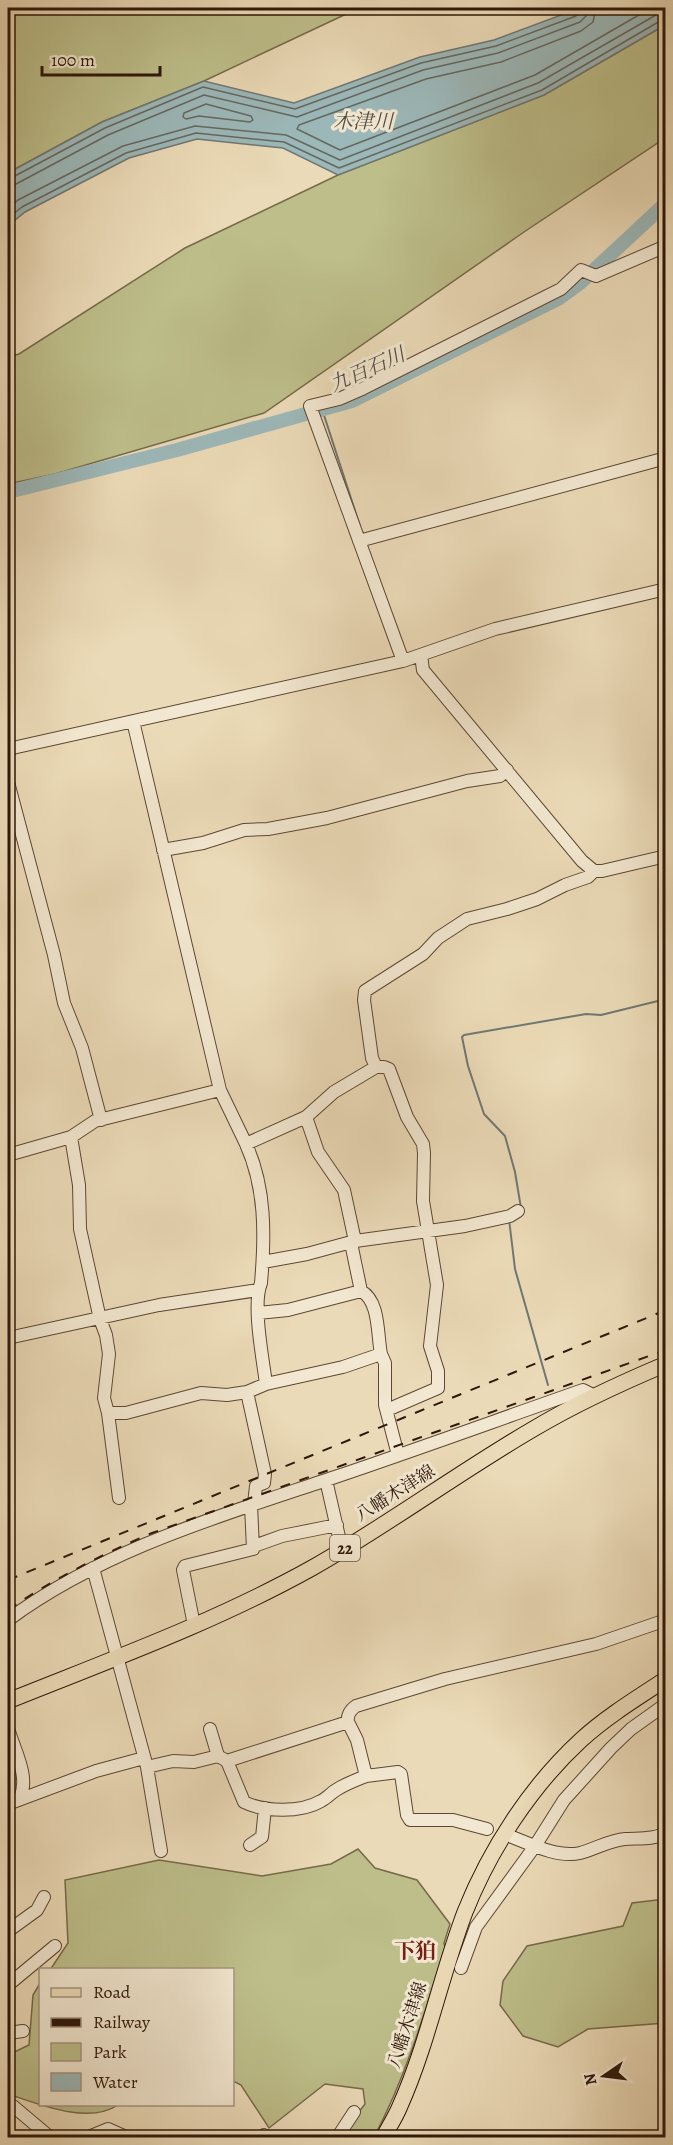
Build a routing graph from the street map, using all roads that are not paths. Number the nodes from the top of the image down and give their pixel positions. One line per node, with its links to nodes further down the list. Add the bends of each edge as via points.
1 (666, 246): 3 (street, via 596,276 581,270 561,289 362,389 310,406)
2 (666, 458): 3 (street)
3 (363, 540): 6 (street)
4 (666, 589): 5 (street, via 495,629)
5 (421, 655): 6 (street); 9 (street, via 423,670)
6 (403, 661): 7 (street)
7 (133, 722): 8 (street); 11 (street)
8 (8, 749)
9 (507, 770): 11 (street, via 500,776 327,818 244,830); 13 (street)
10 (8, 782): 17 (street, via 64,1003 82,1048)
11 (163, 850): 15 (street)
12 (666, 856): 13 (street)
13 (594, 872): 14 (street, via 537,899 467,919 438,938 423,954 365,991)
14 (376, 1067): 16 (street, via 334,1092); 22 (street, via 389,1069 407,1117 423,1144)
15 (220, 1090): 17 (street); 19 (street)
16 (306, 1117): 19 (street); 23 (street, via 318,1152 344,1190)
17 (101, 1119): 18 (street)
18 (71, 1137): 20 (street); 28 (street, via 80,1185 80,1229)
19 (246, 1144): 24 (street, via 263,1206)
20 (8, 1155)
21 (518, 1211): 22 (street, via 510,1216)
22 (427, 1232): 23 (street); 35 (street, via 437,1285 430,1339 438,1388)
23 (353, 1242): 24 (street); 26 (street)
24 (263, 1262): 25 (street)
25 (258, 1290): 27 (street); 28 (street, via 159,1305)
26 (361, 1291): 27 (street, via 288,1310); 30 (street, via 375,1306)
27 (258, 1313): 32 (street)
28 (100, 1319): 29 (street); 36 (street, via 109,1354 104,1392)
29 (8, 1338)
30 (381, 1354): 32 (street, via 343,1368); 35 (street, via 386,1363)
31 (666, 1364): 34 (main road, 八幡木津線 / 22)
32 (266, 1384): 33 (street)
33 (247, 1392): 36 (street, via 201,1393 126,1413); 40 (street, via 265,1474 264,1483 256,1486)
34 (593, 1395): 37 (street, via 583,1390); 43 (main road, 八幡木津線 / 22)
35 (387, 1410): 37 (street)
36 (108, 1413): 39 (street)
37 (398, 1455): 38 (street)
38 (326, 1480): 40 (street); 41 (street)
39 (119, 1498)
40 (252, 1504): 42 (street); 44 (street)
41 (337, 1525): 42 (street); 43 (street)
42 (254, 1546): 47 (street, via 185,1566)
43 (342, 1550): 47 (main road, 八幡木津線 / 22, via 279,1585)
44 (93, 1568): 45 (street); 48 (street)
45 (8, 1620)
46 (666, 1620): 52 (street, via 596,1644 445,1679 356,1706)
47 (194, 1624): 48 (main road, 八幡木津線 / 22)
48 (118, 1656): 50 (main road, 八幡木津線 / 22); 56 (street)
49 (666, 1679): 80 (main road, 八幡木津線, via 581,1740 532,1795 504,1835 465,1912 417,2061 400,2107)
50 (8, 1701)
51 (666, 1704): 65 (street, via 597,1762 564,1800)
52 (348, 1722): 55 (street); 57 (street)
53 (8, 1728): 58 (street, via 25,1787)
54 (210, 1728): 55 (street)
55 (223, 1759): 56 (street); 60 (street, via 243,1802)
56 (146, 1763): 58 (street, via 96,1771); 66 (street)
57 (366, 1776): 60 (street, via 309,1807); 61 (street, via 401,1774 410,1820 453,1820)
58 (20, 1798): 59 (street)
59 (8, 1804)
60 (265, 1808): 64 (street, via 262,1837)
61 (488, 1829)
62 (666, 1832): 65 (street, via 624,1839 571,1855)
63 (512, 1838): 65 (street)
64 (250, 1845)
65 (535, 1846): 70 (street, via 476,1928)
66 (161, 1851)
67 (44, 1897): 68 (street, via 37,1910)
68 (8, 1931)
69 (55, 1946): 71 (street)
70 (461, 1968)
71 (8, 1985)
72 (23, 2031): 73 (street)
73 (8, 2033)
74 (8, 2107): 77 (street, via 13,2106)
75 (354, 2112): 79 (street)
76 (90, 2137): 78 (street, via 108,2129)
77 (51, 2138)
78 (128, 2138)
79 (337, 2138)
80 (383, 2138)

